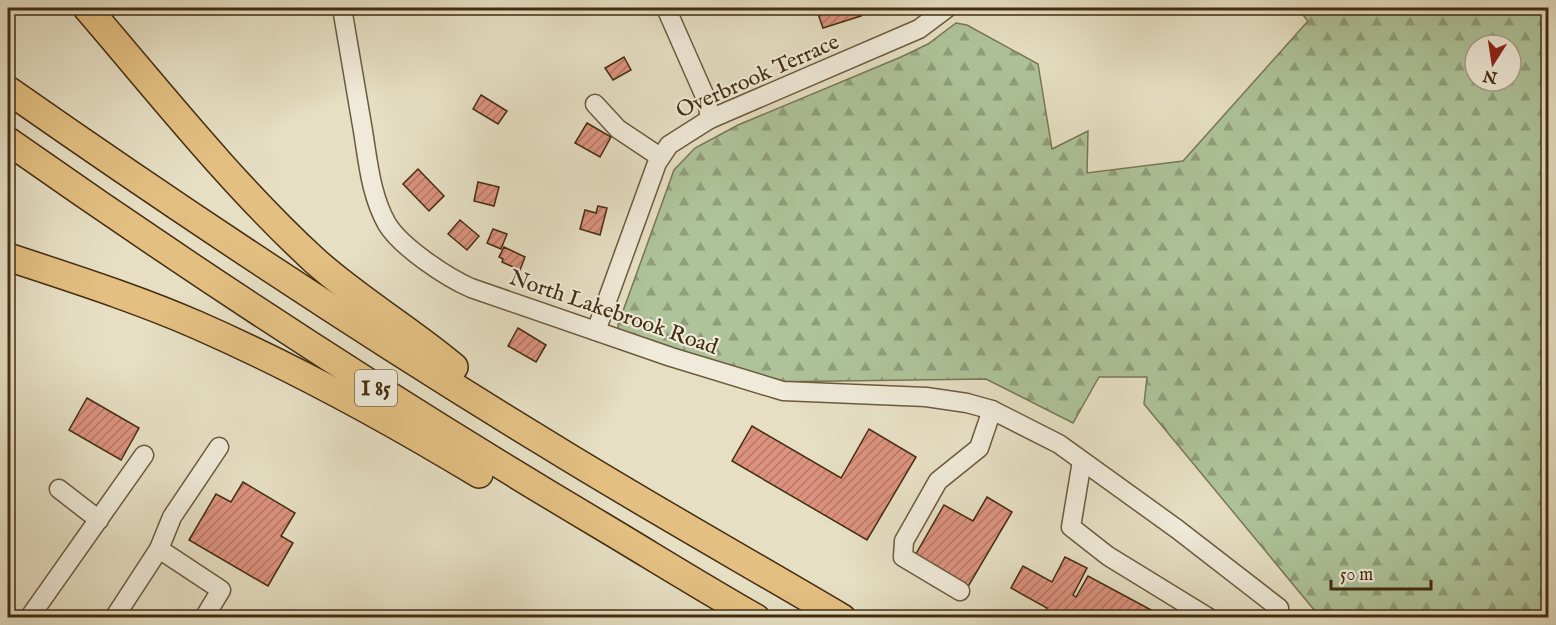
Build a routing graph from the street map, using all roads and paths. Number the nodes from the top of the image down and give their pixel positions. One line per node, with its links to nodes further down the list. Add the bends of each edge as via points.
1 (87, 8): 13 (highway, via 242,188 285,232 350,290 442,357)
2 (342, 8): 11 (street, North Lakebrook Road, via 369,167 378,206 389,226 456,282)
3 (666, 8): 7 (street, via 708,102)
4 (947, 8): 7 (street, Overbrook Terrace, via 894,42)
5 (8, 90): 13 (highway, I 85, via 296,285)
6 (595, 104): 9 (street, via 618,129)
7 (710, 119): 9 (street, Overbrook Terrace, via 678,138)
8 (8, 141): 21 (highway, I 85, via 364,381)
9 (660, 157): 11 (street, Overbrook Terrace)
10 (8, 257): 21 (highway, via 124,296 265,356 348,397 571,529)
11 (596, 331): 12 (street, North Lakebrook Road, via 783,391 926,397)
12 (992, 410): 16 (street, North Lakebrook Road, via 1059,444); 20 (street, via 979,448 938,481 904,541 903,556)
13 (547, 444): 26 (highway, I 85)
14 (219, 447): 19 (street, via 172,517)
15 (144, 455): 18 (street)
16 (1082, 461): 27 (street, via 1071,527 1108,556); 28 (street, North Lakebrook Road, via 1279,608)
17 (59, 489): 18 (street)
18 (99, 520): 22 (street)
19 (159, 549): 23 (street); 24 (street, via 221,590)
20 (960, 591)
21 (730, 603): 25 (highway, I 85)
22 (29, 618)
23 (114, 618)
24 (204, 618)
25 (756, 618)
26 (842, 618)
27 (1209, 618)
28 (1273, 618)

